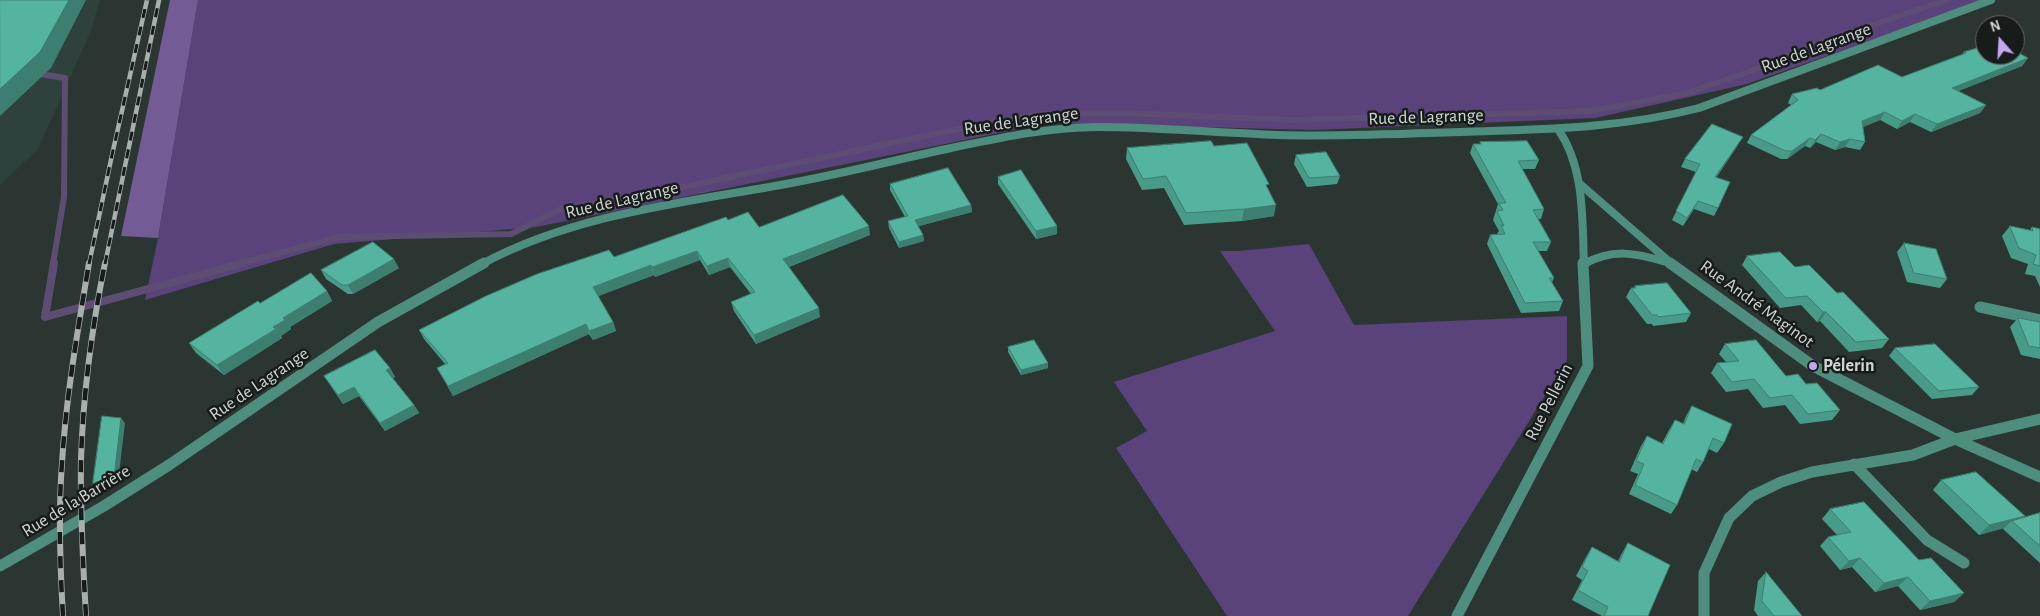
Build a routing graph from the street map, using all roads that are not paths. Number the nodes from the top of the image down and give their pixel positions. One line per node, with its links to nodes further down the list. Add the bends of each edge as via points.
1 (1991, 0): 2 (street, Rue de Lagrange, via 1699,108 1624,124)
2 (1558, 129): 3 (street, Rue Pellerin, via 1566,142); 11 (street, Rue de Lagrange, via 1280,135 1099,127 1053,129 594,222 510,249 378,322)
3 (1580, 184): 4 (street, Rue Pellerin); 5 (street, Rue André Maginot)
4 (1584, 264): 5 (street, via 1602,255 1625,254 1651,257); 15 (street, Rue Pellerin, via 1588,366)
5 (1671, 264): 9 (street, Rue André Maginot, via 1813,366)
6 (1980, 307): 7 (street)
7 (2040, 320)
8 (2040, 419): 9 (street)
9 (1955, 439): 10 (street, via 1914,455); 12 (street, Rue André Maginot)
10 (1854, 464): 13 (street, via 1927,540); 16 (street, via 1781,482 1752,496 1730,518 1704,573)
11 (169, 465): 14 (street, Rue de la Barrière)
12 (2040, 477)
13 (1964, 563)
14 (0, 566)
15 (1458, 616)
16 (1704, 616)

